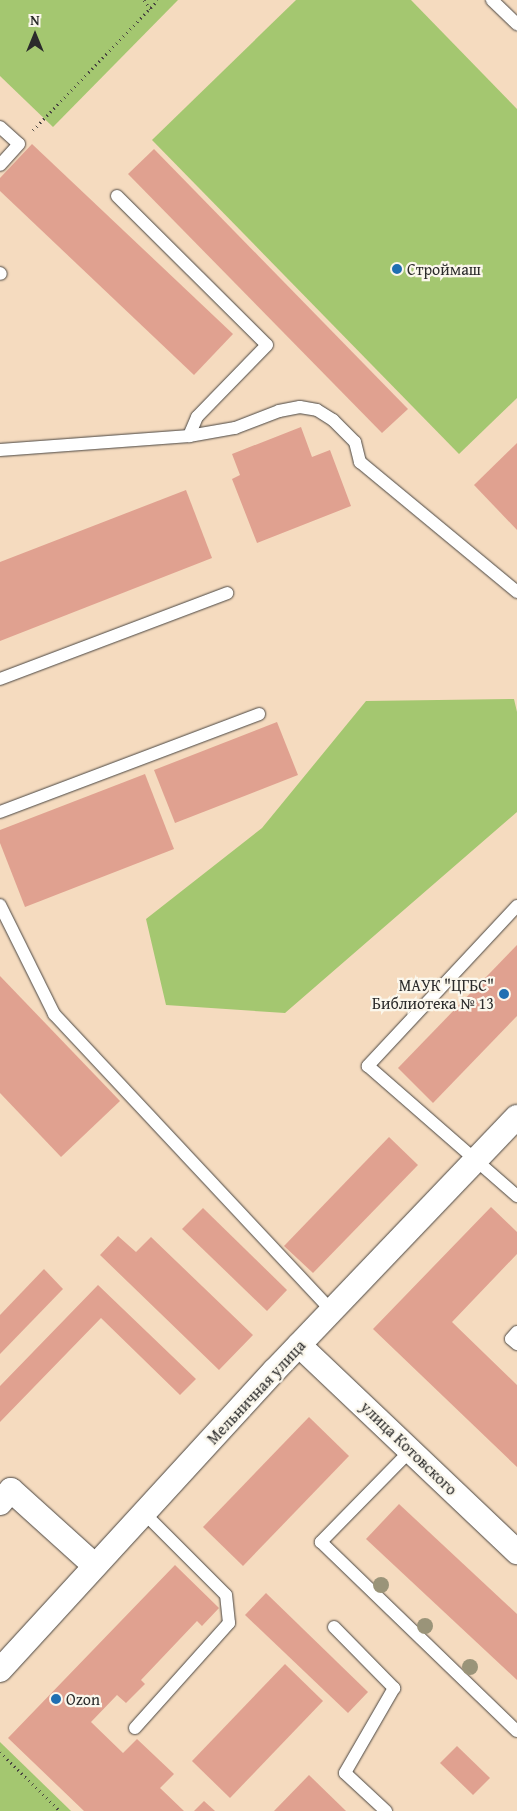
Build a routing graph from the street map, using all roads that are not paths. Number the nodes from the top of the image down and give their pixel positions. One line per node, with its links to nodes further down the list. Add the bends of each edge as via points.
1 (492, 0): 2 (lane)
2 (517, 24)
3 (0, 127): 4 (lane, via 19,144)
4 (0, 165)
5 (117, 196): 6 (lane, via 267,345 197,417)
6 (189, 436): 7 (lane); 8 (lane, via 235,428 279,410 300,407 317,410 333,420 355,442 360,462)
7 (0, 450)
8 (517, 592)
9 (227, 594): 10 (lane)
10 (0, 678)
11 (259, 714): 12 (lane)
12 (0, 812)
13 (0, 905): 18 (lane, via 54,1014)
14 (517, 906): 16 (lane, via 368,1066)
15 (517, 1117): 16 (street, Мельничная улица)
16 (478, 1161): 17 (lane); 18 (street, Мельничная улица)
17 (517, 1196)
18 (332, 1311): 21 (street, Мельничная улица)
19 (517, 1332): 20 (lane, via 511,1339)
20 (517, 1344)
21 (299, 1345): 22 (street, улица Котовского); 24 (street, Мельничная улица)
22 (411, 1450): 25 (street, улица Котовского); 30 (lane, via 321,1542)
23 (0, 1503): 26 (street, via 11,1490)
24 (144, 1513): 26 (street, Мельничная улица); 29 (lane, via 226,1595 229,1623)
25 (517, 1552)
26 (95, 1566): 28 (street, Мельничная улица)
27 (334, 1627): 31 (lane, via 394,1688 345,1773)
28 (0, 1670)
29 (135, 1728)
30 (517, 1731)
31 (386, 1811)

